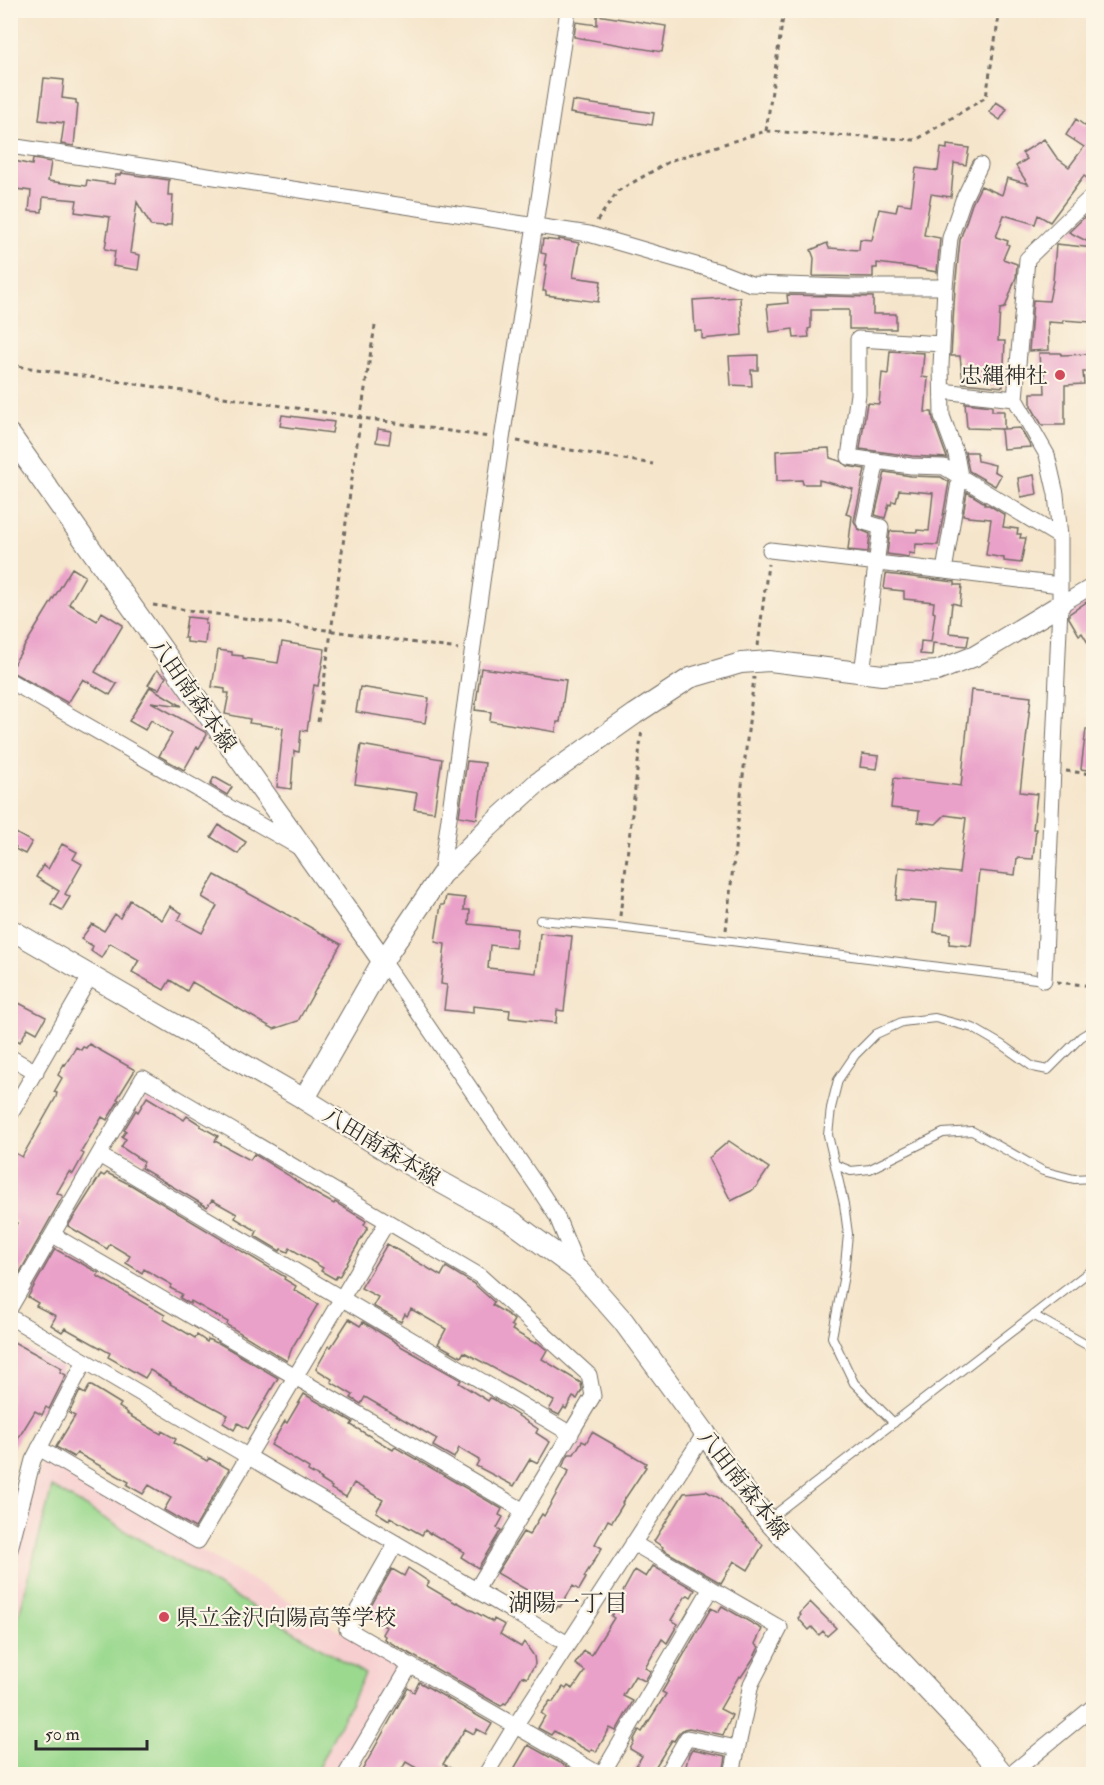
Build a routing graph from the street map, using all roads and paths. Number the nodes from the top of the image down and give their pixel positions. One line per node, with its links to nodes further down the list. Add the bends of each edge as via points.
1 (784, 10): 4 (path)
2 (1000, 10): 4 (path, via 986,97 916,140)
3 (568, 11): 8 (street)
4 (766, 131): 9 (path, via 672,160 618,191)
5 (10, 146): 8 (street)
6 (980, 165): 10 (street, via 950,238)
7 (1094, 194): 15 (street, via 1027,259)
8 (535, 226): 9 (street); 18 (street)
9 (589, 234): 10 (street, via 751,284)
10 (945, 287): 12 (street)
11 (375, 326): 16 (path)
12 (942, 344): 14 (street); 19 (street, via 858,339 858,394 849,457)
13 (10, 365): 16 (path)
14 (942, 391): 15 (street); 21 (street, via 942,416)
15 (1015, 399): 22 (street, via 1047,455)
16 (360, 417): 18 (path); 29 (path)
17 (10, 435): 28 (main road, 八田南森本線)
18 (502, 439): 20 (path); 30 (street)
19 (877, 461): 21 (street, via 944,467); 24 (street, via 864,522 881,527)
20 (653, 464)
21 (960, 476): 22 (street); 25 (street)
22 (1060, 537): 27 (street)
23 (770, 550): 24 (street); 31 (path)
24 (876, 563): 25 (street); 32 (street)
25 (944, 571): 27 (street)
26 (1094, 585): 27 (street)
27 (1060, 595): 32 (street, via 975,656 937,671); 36 (street)
28 (129, 602): 29 (path); 38 (main road, 八田南森本線)
29 (332, 630): 30 (path); 35 (path)
30 (472, 651): 39 (street)
31 (756, 662): 32 (street); 34 (street, via 690,678); 43 (path)
32 (862, 673)
33 (10, 681): 38 (street)
34 (635, 714): 39 (street, via 536,784); 41 (path, via 642,728)
35 (318, 722)
36 (1053, 769): 37 (path); 46 (street)
37 (1094, 774)
38 (305, 851): 44 (main road, 八田南森本線)
39 (441, 875): 44 (street)
40 (540, 921): 41 (lane)
41 (618, 927): 43 (lane)
42 (10, 929): 45 (street)
43 (724, 940): 46 (lane)
44 (382, 961): 51 (main road, 八田南森本線); 59 (street, via 537,1186 556,1217)
45 (91, 975): 50 (street); 51 (street)
46 (1044, 980): 47 (path)
47 (1094, 986)
48 (1094, 1029): 54 (lane, via 1048,1070 1033,1067 973,1028 935,1018 902,1022 876,1034 855,1054 838,1080 828,1135)
49 (10, 1057): 50 (street)
50 (36, 1072): 52 (street)
51 (304, 1098): 59 (main road, 八田南森本線, via 410,1165 511,1221)
52 (10, 1115)
53 (99, 1155): 56 (street, via 143,1078); 57 (street); 60 (street)
54 (836, 1165): 55 (lane, via 851,1172 870,1169 943,1133 972,1131 1043,1171 1074,1179); 67 (lane, via 848,1234 832,1337 854,1383)
55 (1094, 1178)
56 (387, 1222): 60 (street); 69 (street, via 480,1276 589,1375 593,1396)
57 (53, 1234): 61 (street); 66 (street)
58 (1094, 1268): 62 (lane)
59 (579, 1271): 68 (main road, 八田南森本線, via 623,1322)
60 (342, 1299): 66 (street); 69 (street)
61 (10, 1308)
62 (1033, 1315): 64 (lane); 67 (lane)
63 (10, 1317): 65 (street)
64 (1094, 1349)
65 (85, 1361): 70 (street); 71 (street)
66 (296, 1377): 71 (street); 72 (street)
67 (894, 1423): 73 (lane)
68 (705, 1433): 73 (main road, 八田南森本線); 75 (street)
69 (571, 1434): 72 (street)
70 (39, 1448): 71 (street, via 198,1541); 76 (street)
71 (248, 1457): 74 (street)
72 (524, 1511): 78 (street)
73 (768, 1520): 89 (main road, 八田南森本線)
74 (396, 1543): 78 (street); 80 (street, via 347,1629)
75 (633, 1543): 77 (street); 79 (street)
76 (10, 1549)
77 (711, 1588): 83 (street, via 780,1628 751,1684); 86 (street)
78 (476, 1590): 79 (street)
79 (568, 1644): 82 (street)
80 (410, 1666): 82 (street); 84 (street)
81 (1094, 1706): 90 (street)
82 (514, 1726): 85 (street); 86 (street)
83 (737, 1748): 87 (street, via 687,1738); 88 (street)
84 (346, 1774)
85 (486, 1774)
86 (601, 1774)
87 (666, 1774)
88 (732, 1774)
89 (1003, 1774)
90 (1011, 1774)

